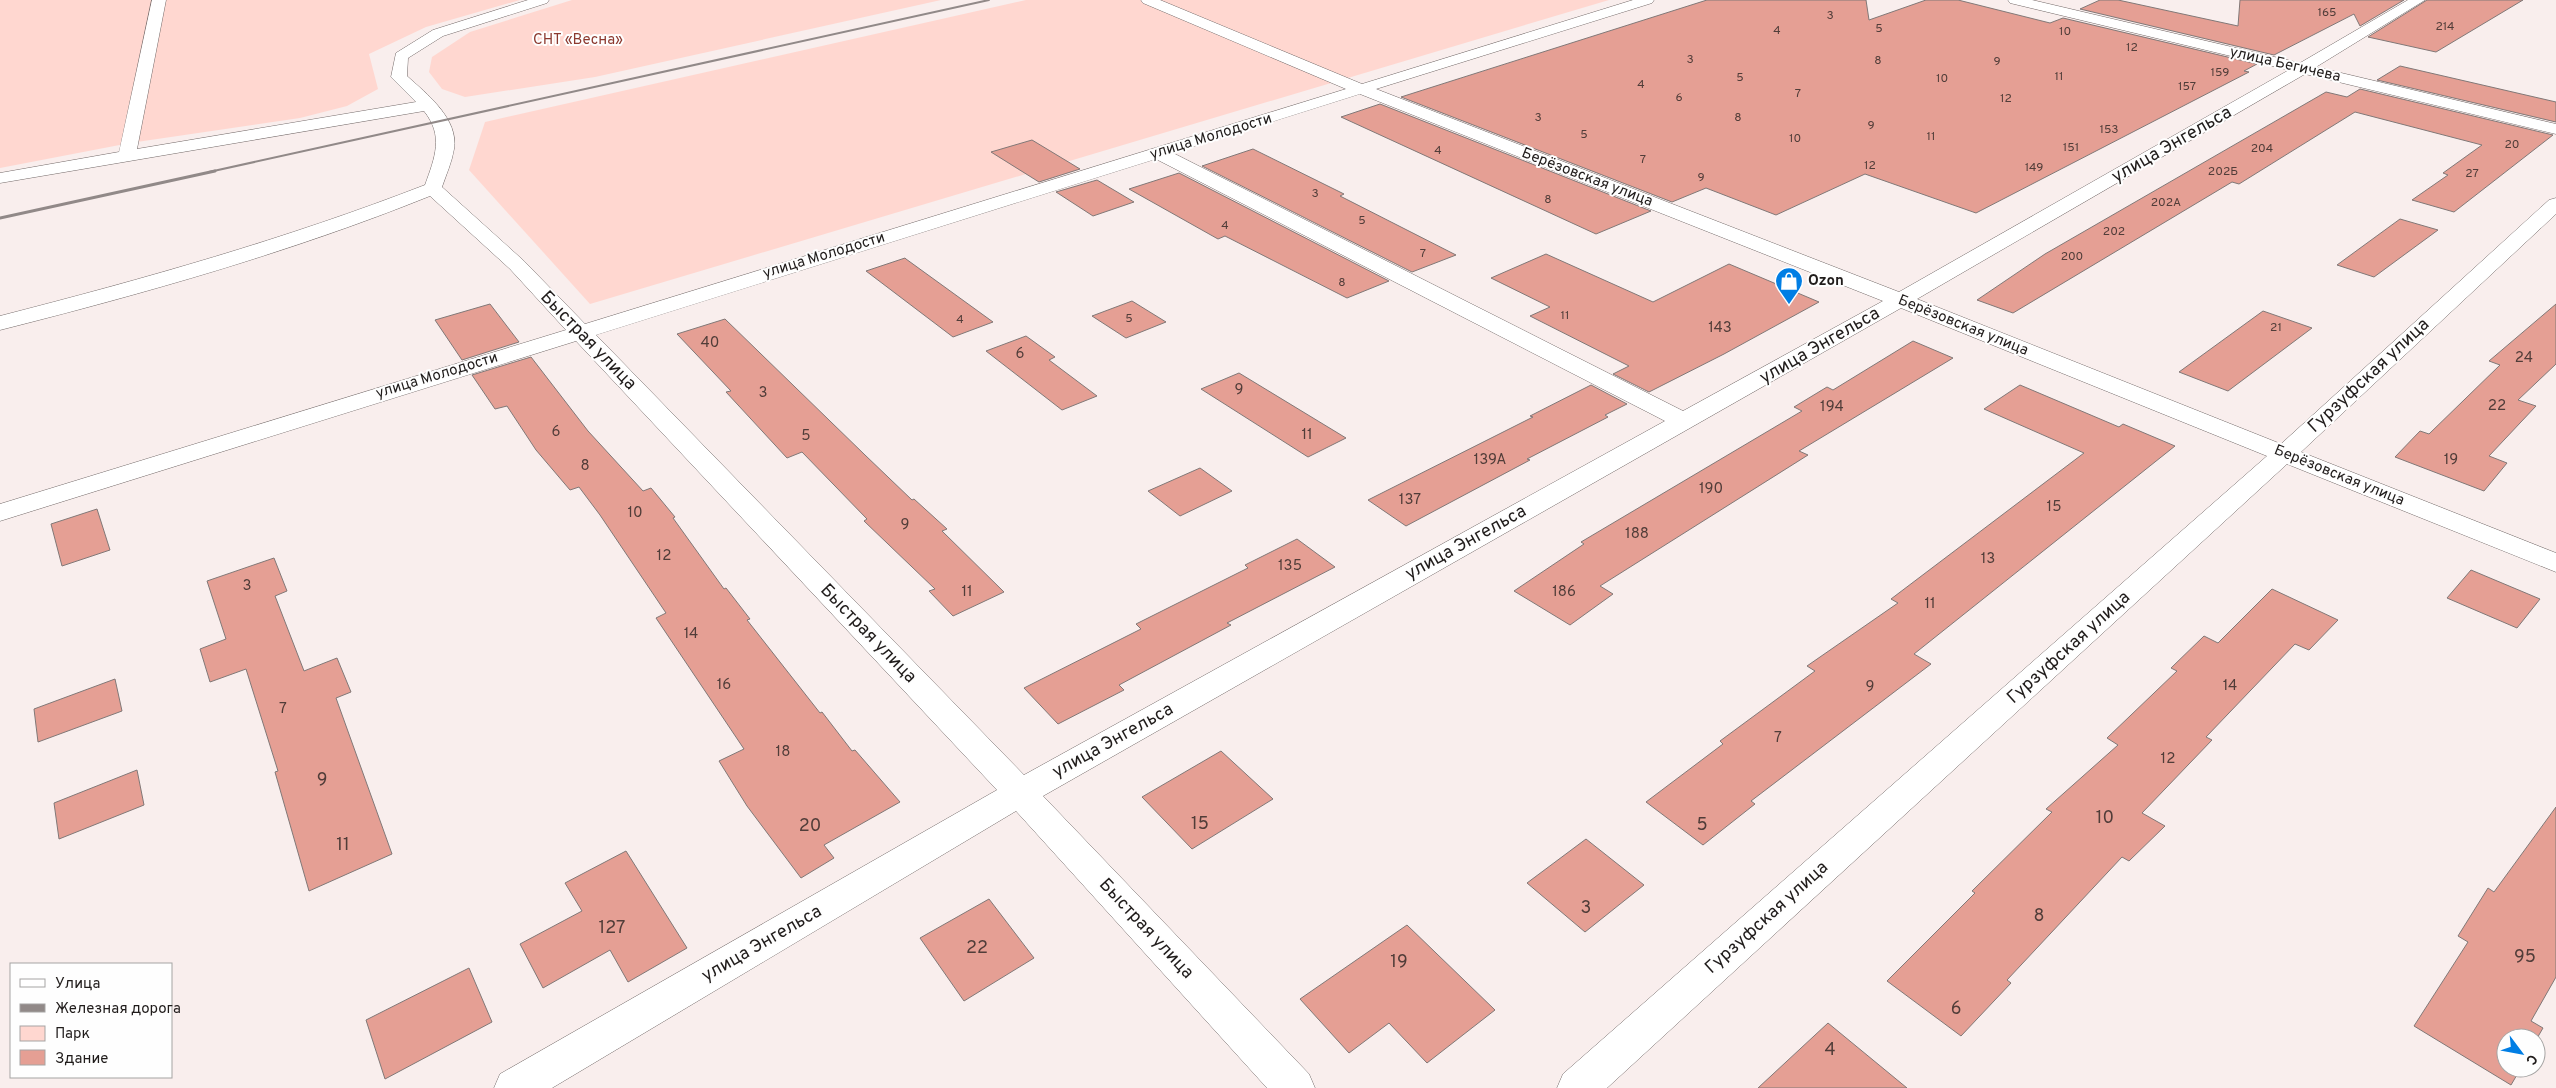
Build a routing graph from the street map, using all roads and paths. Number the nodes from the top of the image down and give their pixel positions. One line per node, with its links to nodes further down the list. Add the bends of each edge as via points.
1 (159, 0): 12 (street)
2 (542, 0): 9 (street, via 438,33 401,56 399,77)
3 (1148, 0): 8 (street, Берёзовская улица)
4 (1647, 0): 8 (street, улица Молодости)
5 (2015, 0): 7 (street, улица Бегичева)
6 (2418, 0): 7 (street, улица Энгельса)
7 (2303, 69): 10 (street, улица Бегичева); 16 (street, улица Энгельса)
8 (1361, 89): 11 (street, улица Молодости); 16 (street, Берёзовская улица)
9 (428, 105): 12 (street); 14 (street, via 441,122 446,146)
10 (2556, 129)
11 (1159, 153): 18 (street, улица Молодости); 19 (street)
12 (127, 156): 13 (street)
13 (0, 178)
14 (433, 188): 17 (street, via 359,219 239,257); 18 (street, Быстрая улица, via 517,265)
15 (2556, 204): 20 (street, Гурзуфская улица)
16 (1900, 300): 19 (street, улица Энгельса); 20 (street, Берёзовская улица)
17 (0, 322)
18 (579, 331): 21 (street, улица Молодости); 23 (street, Быстрая улица)
19 (1685, 422): 23 (street, улица Энгельса)
20 (2284, 454): 22 (street, Берёзовская улица); 26 (street, Гурзуфская улица)
21 (0, 512)
22 (2556, 562)
23 (1020, 793): 24 (street, улица Энгельса); 25 (street, Быстрая улица)
24 (515, 1088)
25 (1294, 1088)
26 (1578, 1088)

